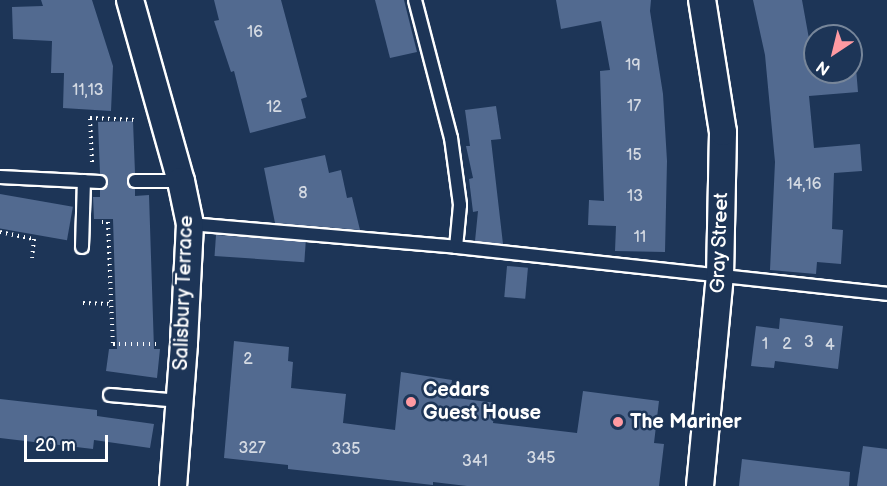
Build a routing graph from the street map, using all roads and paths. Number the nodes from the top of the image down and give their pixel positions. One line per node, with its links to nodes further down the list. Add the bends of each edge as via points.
1 (130, 0): 4 (street, Salisbury Terrace)
2 (415, 0): 12 (lane, via 451,138 460,206)
3 (702, 0): 14 (street, Gray Street, via 723,132)
4 (165, 121): 7 (street, Salisbury Terrace); 8 (path, via 90,118)
5 (0, 177): 8 (lane)
6 (135, 181): 7 (lane)
7 (181, 181): 9 (street, Salisbury Terrace)
8 (92, 182): 11 (lane); 17 (path, via 91,222 108,222)
9 (190, 224): 12 (lane); 18 (street, Salisbury Terrace)
10 (0, 232): 13 (path, via 34,239)
11 (82, 247)
12 (456, 247): 14 (lane)
13 (32, 258)
14 (720, 276): 15 (lane); 22 (street, Gray Street)
15 (887, 294)
16 (83, 303): 17 (path)
17 (112, 304): 18 (path, via 113,344)
18 (184, 344): 20 (street, Salisbury Terrace)
19 (110, 395): 20 (lane)
20 (180, 401): 21 (street, Salisbury Terrace)
21 (173, 486)
22 (700, 486)

